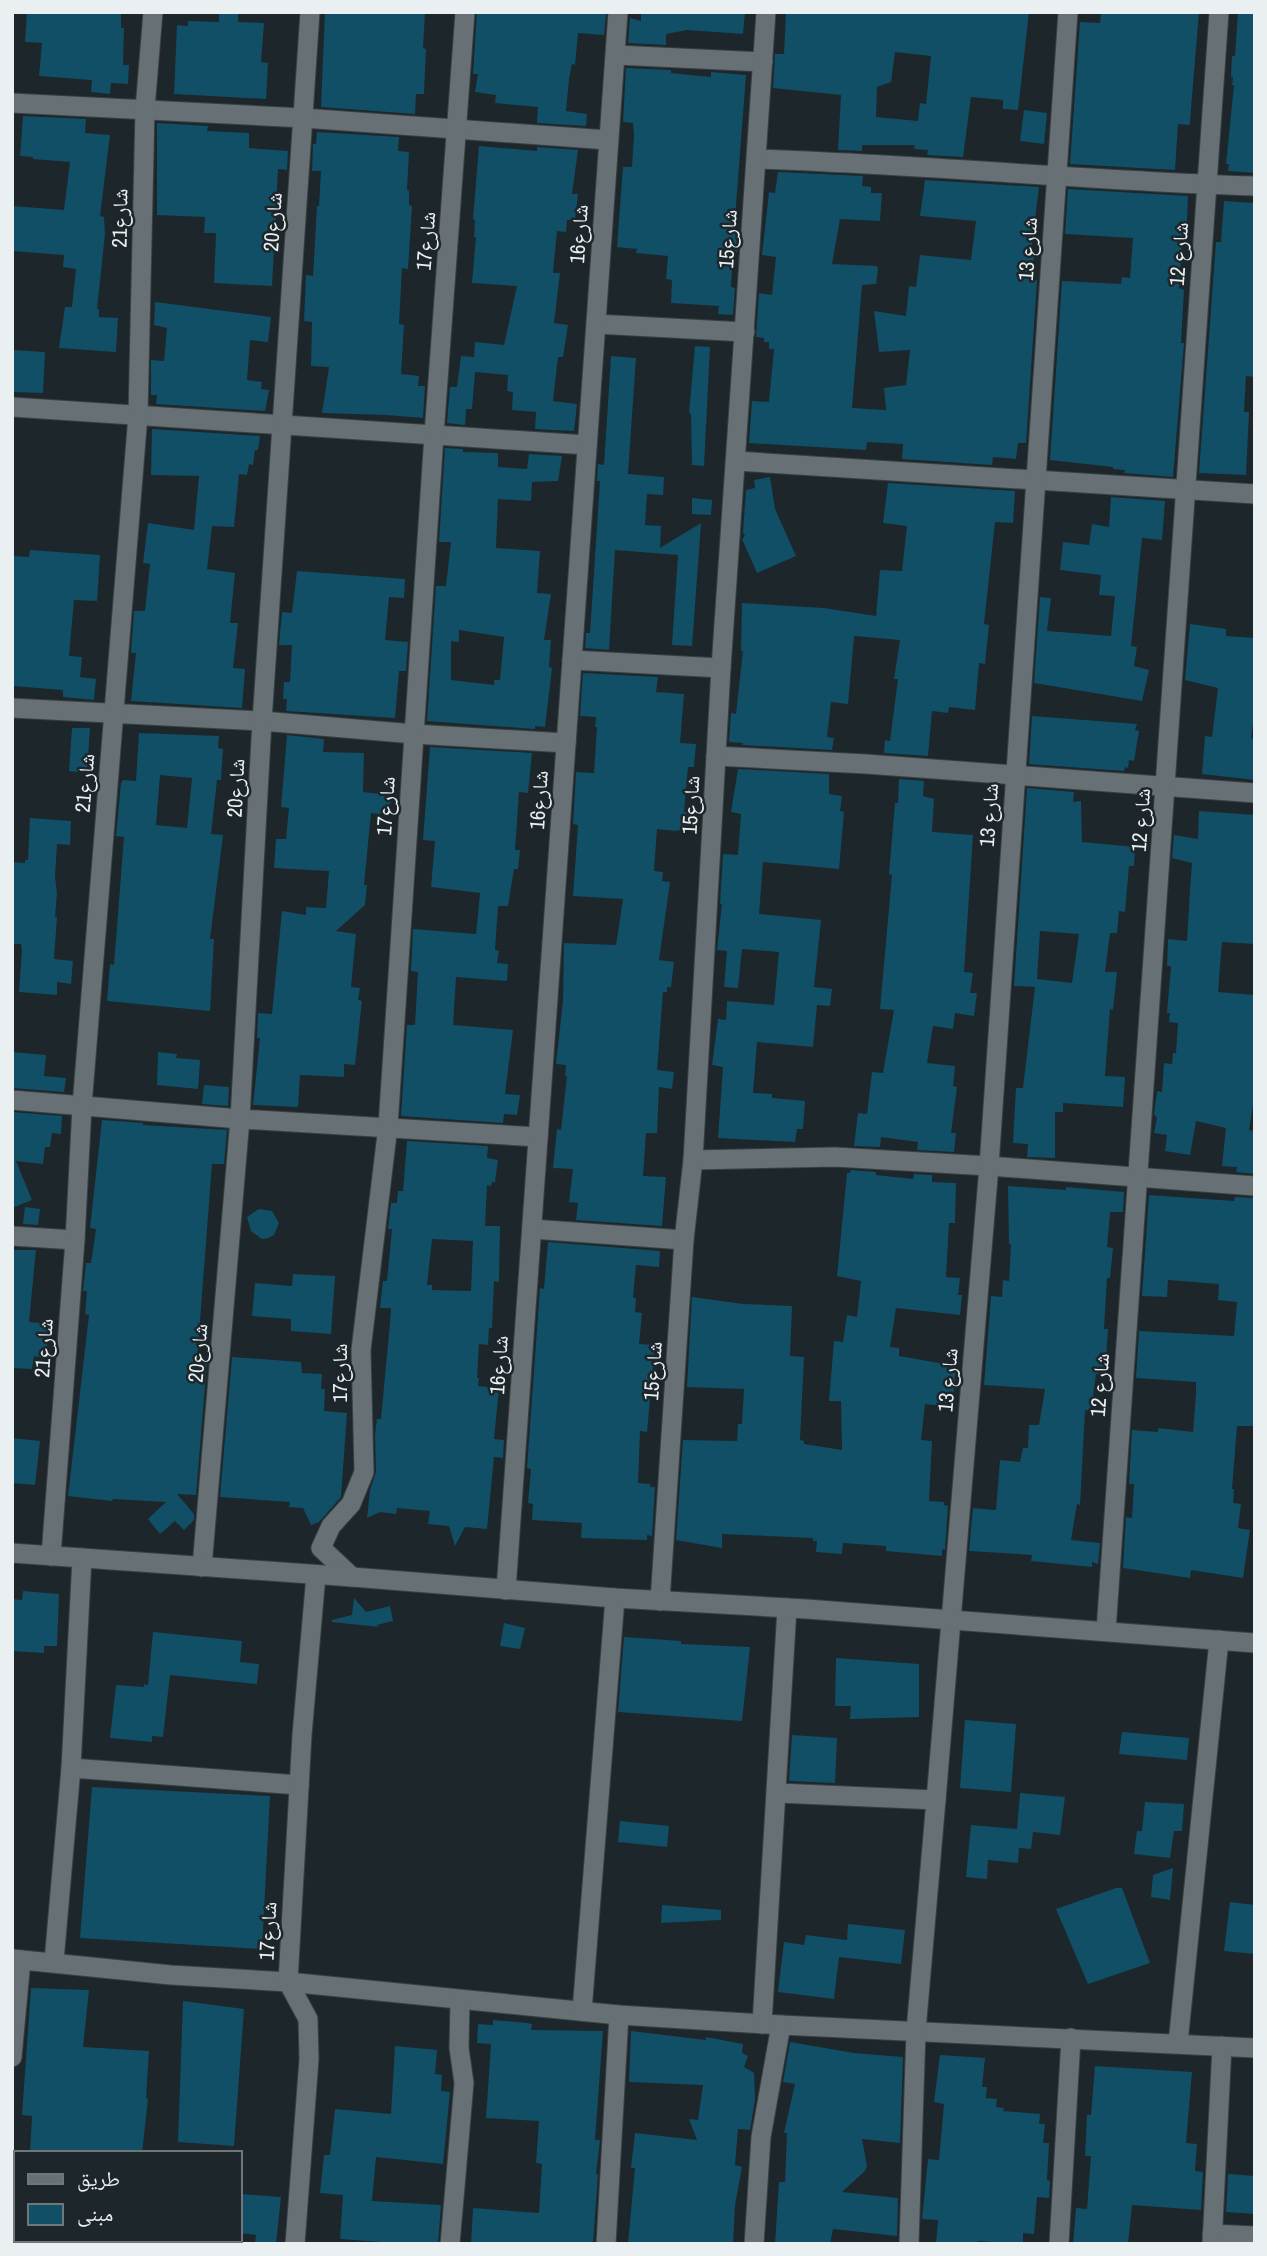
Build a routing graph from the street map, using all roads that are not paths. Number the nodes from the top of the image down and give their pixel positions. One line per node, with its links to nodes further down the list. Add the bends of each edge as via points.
1 (153, 12): 11 (street, شارع21)
2 (310, 12): 12 (street, شارع20)
3 (465, 12): 13 (street, شارع17)
4 (618, 12): 8 (street, شارع16)
5 (766, 12): 9 (street, شارع15)
6 (1068, 12): 16 (street, شارع 13)
7 (1219, 12): 17 (street, شارع 12)
8 (616, 55): 9 (street); 14 (street, شارع16)
9 (762, 62): 15 (street, شارع15)
10 (12, 103): 11 (street)
11 (145, 109): 12 (street); 22 (street, شارع21)
12 (303, 118): 13 (street); 23 (street, شارع20)
13 (458, 130): 14 (street); 24 (street, شارع17)
14 (608, 140): 19 (street, شارع16)
15 (757, 159): 16 (street); 20 (street, شارع15)
16 (1056, 176): 17 (street); 27 (street, شارع 13)
17 (1207, 185): 18 (street); 28 (street, شارع 12)
18 (1255, 186)
19 (596, 324): 20 (street); 25 (street, شارع16)
20 (745, 332): 26 (street, شارع15)
21 (12, 407): 22 (street)
22 (138, 415): 23 (street); 33 (street, شارع21)
23 (282, 425): 24 (street); 34 (street, شارع20)
24 (434, 435): 25 (street); 35 (street, شارع17)
25 (587, 445): 30 (street, شارع16)
26 (736, 461): 27 (street); 31 (street, شارع15)
27 (1034, 481): 28 (street); 38 (street, شارع 13)
28 (1185, 490): 29 (street); 39 (street, شارع 12)
29 (1255, 494)
30 (572, 660): 31 (street); 36 (street, شارع16)
31 (721, 668): 37 (street, شارع15)
32 (12, 708): 33 (street)
33 (114, 713): 34 (street); 42 (street, شارع21)
34 (262, 721): 35 (street); 43 (street, شارع20)
35 (414, 734): 36 (street); 44 (street, شارع17)
36 (566, 743): 45 (street, شارع16)
37 (716, 756): 38 (street); 46 (street, شارع15)
38 (1014, 776): 39 (street); 47 (street, شارع 13)
39 (1166, 787): 40 (street); 48 (street, شارع 12)
40 (1255, 793)
41 (12, 1100): 42 (street)
42 (82, 1106): 43 (street); 52 (street, شارع21)
43 (240, 1119): 44 (street); 57 (street, شارع20)
44 (388, 1126): 45 (street); 59 (street, شارع17, via 361,1350 364,1472 351,1504 331,1526 321,1548)
45 (538, 1137): 50 (street, شارع16)
46 (693, 1160): 47 (street, via 835,1157); 53 (street, شارع15)
47 (989, 1166): 48 (street); 64 (street, شارع 13)
48 (1137, 1178): 49 (street); 65 (street, شارع 12)
49 (1255, 1186)
50 (532, 1229): 53 (street); 60 (street, شارع16)
51 (12, 1236): 52 (street)
52 (75, 1240): 55 (street, شارع21)
53 (684, 1240): 62 (street, شارع15)
54 (12, 1553): 55 (street)
55 (51, 1556): 56 (street)
56 (82, 1558): 57 (street); 68 (street)
57 (202, 1567): 58 (street)
58 (316, 1575): 59 (street); 69 (street, شارع17)
59 (352, 1577): 60 (street)
60 (506, 1590): 61 (street)
61 (615, 1598): 62 (street); 76 (street)
62 (660, 1601): 63 (street)
63 (787, 1608): 64 (street); 70 (street)
64 (950, 1620): 65 (street); 71 (street, شارع 13)
65 (1106, 1630): 66 (street)
66 (1219, 1640): 67 (street); 81 (street)
67 (1255, 1643)
68 (71, 1768): 69 (street); 73 (street)
69 (299, 1785): 74 (street, شارع17)
70 (778, 1793): 71 (street); 78 (street)
71 (936, 1800): 79 (street, شارع 13)
72 (17, 1959): 73 (street); 84 (street)
73 (54, 1961): 74 (street)
74 (288, 1982): 75 (street); 87 (street, شارع17, via 308,2019)
75 (460, 2000): 76 (street); 88 (street, via 464,2083)
76 (582, 2011): 77 (street)
77 (619, 2015): 78 (street); 89 (street)
78 (771, 2024): 79 (street); 90 (street)
79 (916, 2031): 80 (street); 91 (street, شارع 13)
80 (1072, 2038): 81 (street); 92 (street)
81 (1178, 2043): 82 (street)
82 (1222, 2046): 83 (street); 86 (street)
83 (1255, 2048)
84 (12, 2057)
85 (1255, 2236): 86 (street)
86 (1212, 2239)
87 (295, 2244)
88 (450, 2244)
89 (606, 2244)
90 (754, 2244)
91 (909, 2244)
92 (1059, 2244)

